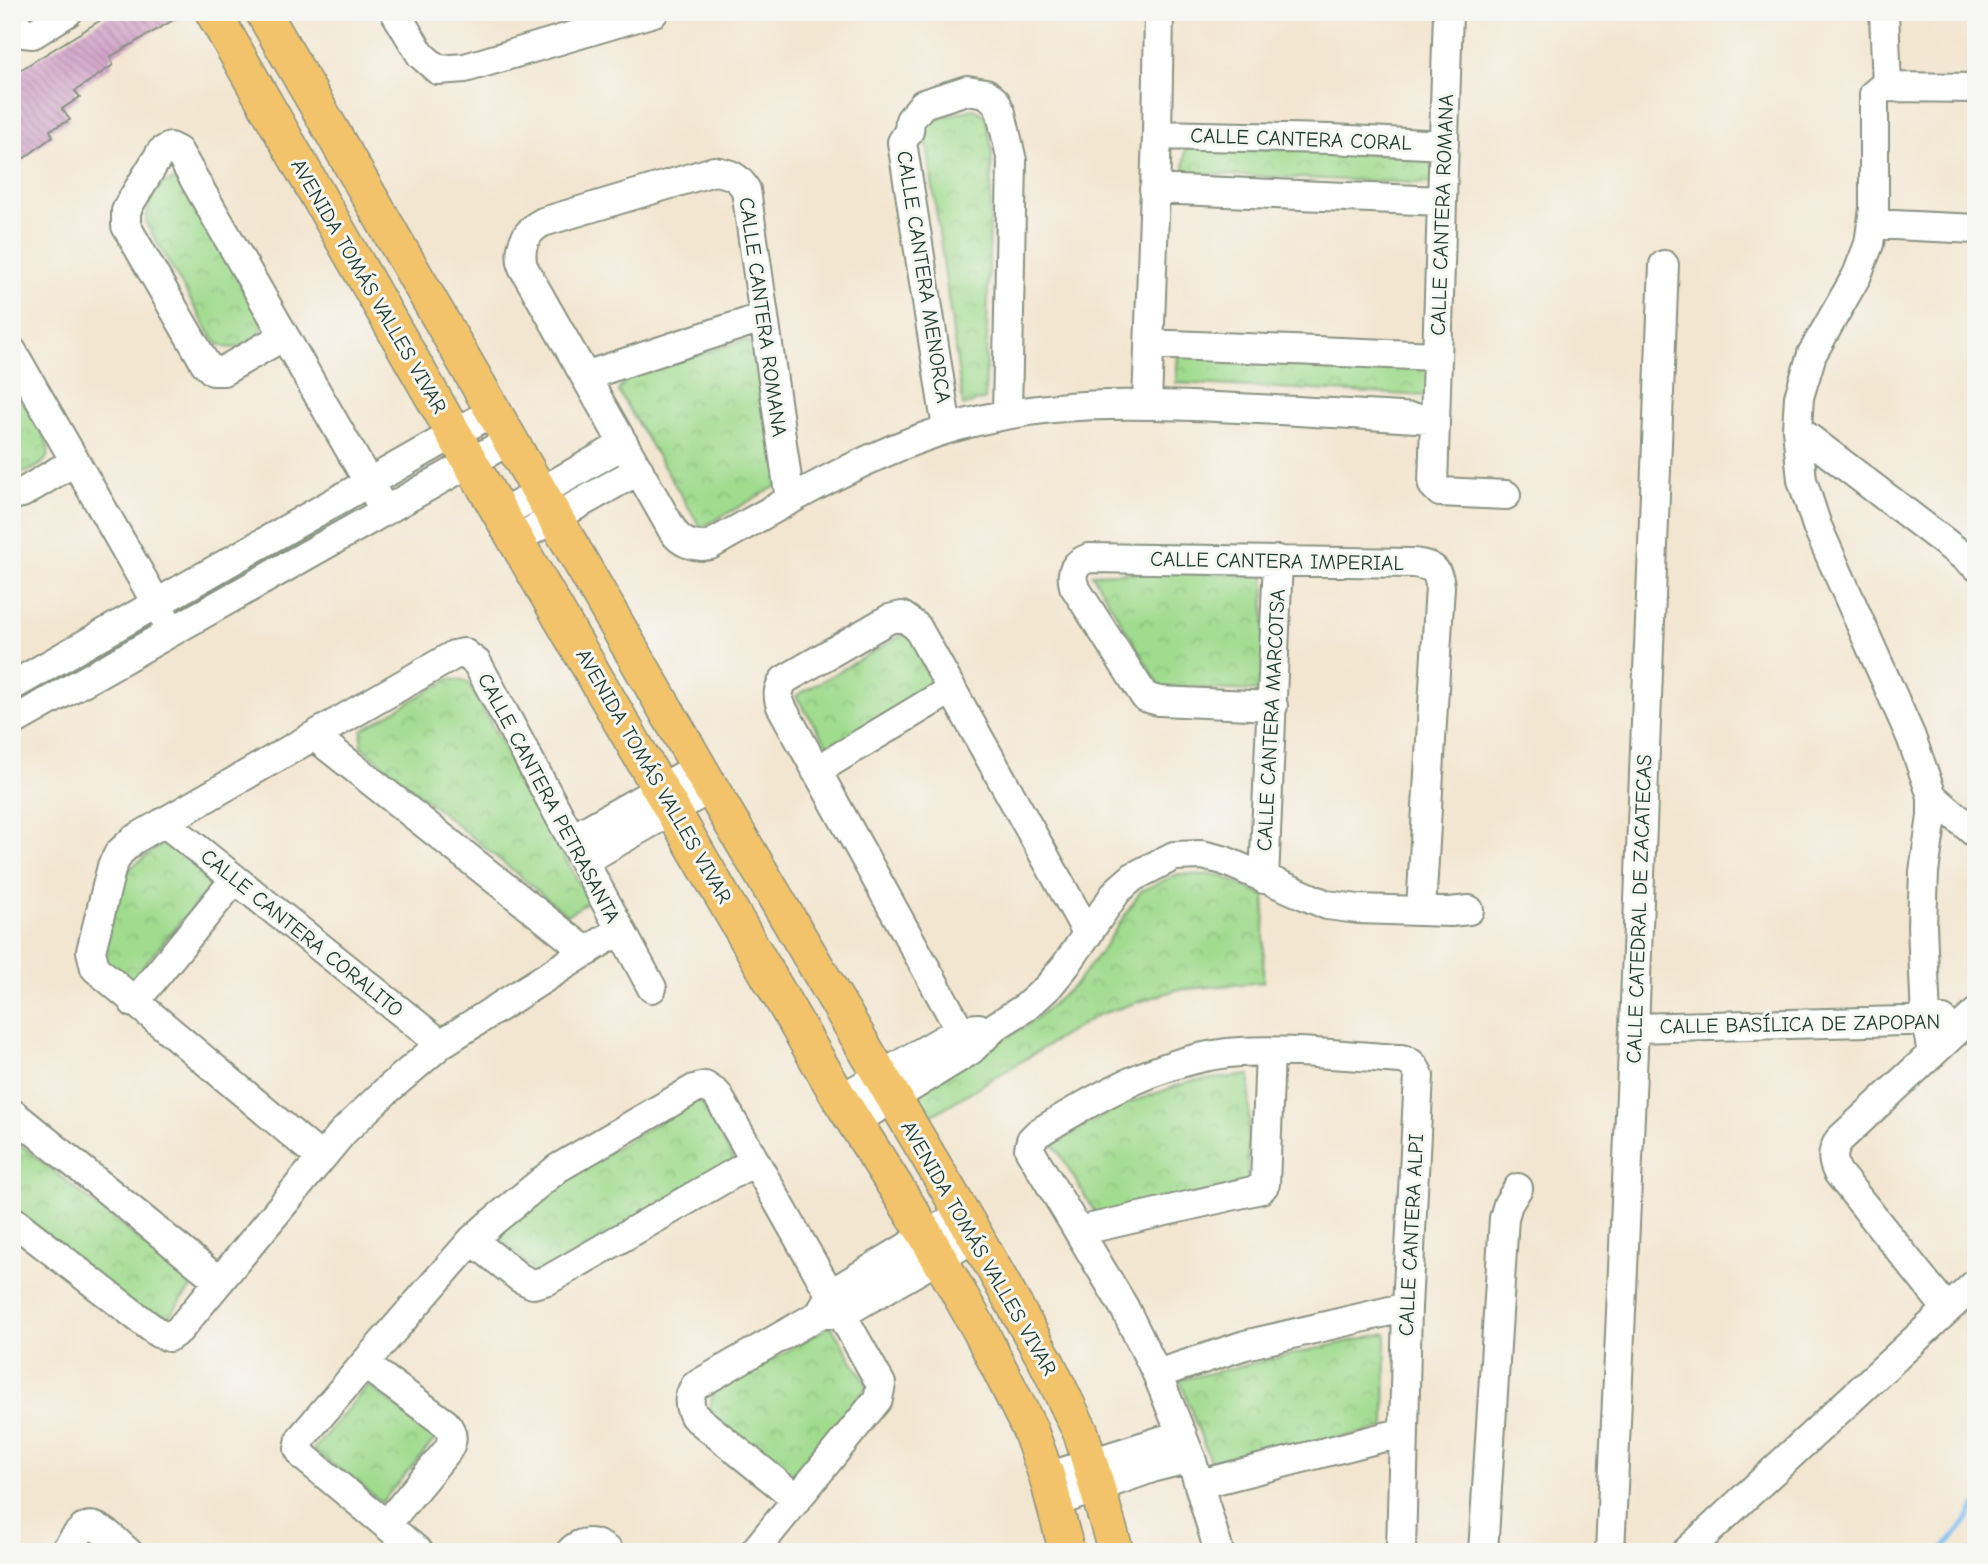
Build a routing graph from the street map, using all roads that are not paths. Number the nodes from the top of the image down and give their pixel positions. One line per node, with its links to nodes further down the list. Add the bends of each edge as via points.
1 (68, 12): 9 (street, via 33,34 24,33)
2 (213, 12): 32 (main road, AVENIDA TOMÁS VALLES VIVAR)
3 (263, 12): 28 (main road, AVENIDA TOMÁS VALLES VIVAR)
4 (395, 12): 5 (street, via 421,55 438,70 465,68)
5 (654, 12)
6 (1159, 12): 12 (street)
7 (1448, 12): 13 (street, CALLE CANTERA ROMANA)
8 (1884, 12): 11 (street)
9 (12, 19)
10 (1976, 88): 11 (street)
11 (1882, 89): 16 (street, via 1873,99)
12 (1157, 135): 13 (street, CALLE CANTERA CORAL); 14 (street)
13 (1444, 145): 15 (street, CALLE CANTERA ROMANA)
14 (1154, 188): 15 (street); 21 (street)
15 (1442, 201): 22 (street, CALLE CANTERA ROMANA)
16 (1873, 224): 17 (street); 30 (street, via 1864,259 1812,354)
17 (1976, 229)
18 (1664, 265): 69 (street, CALLE CATEDRAL DE ZACATECAS)
19 (764, 317): 24 (street); 24 (street, CALLE CANTERA ROMANA, via 746,190 735,176 714,171 543,222 526,236 520,257); 39 (street, CALLE CANTERA ROMANA)
20 (284, 336): 20 (street, via 178,151 166,148 130,202 126,226 205,363 223,371); 35 (street)
21 (1149, 344): 22 (street); 25 (street)
22 (1437, 356): 27 (street, CALLE CANTERA ROMANA)
23 (14, 360): 33 (street)
24 (585, 376): 31 (street, CALLE CANTERA ROMANA)
25 (1147, 403): 26 (street, CALLE CANTERA ROMANA, via 1087,403); 27 (street, CALLE CANTERA ROMANA)
26 (1007, 414): 29 (street, CALLE CANTERA ROMANA); 29 (street, CALLE CANTERA MENORCA, via 1012,161 996,102 986,93 967,90 923,104 902,142)
27 (1434, 419): 37 (street, CALLE CANTERA ROMANA, via 1433,485 1440,492)
28 (502, 425): 32 (street); 38 (main road, AVENIDA TOMÁS VALLES VIVAR)
29 (947, 429): 39 (street, CALLE CANTERA ROMANA, via 834,476)
30 (1797, 429): 43 (street); 53 (street, via 1802,480 1816,526)
31 (624, 444): 34 (street, CALLE CANTERA ROMANA); 38 (street)
32 (462, 448): 35 (street); 40 (street); 41 (main road, AVENIDA TOMÁS VALLES VIVAR)
33 (75, 461): 36 (street); 44 (street)
34 (639, 470): 38 (street); 39 (street, CALLE CANTERA ROMANA, via 677,537 695,546 710,545)
35 (369, 484): 40 (street); 44 (street)
36 (12, 495)
37 (1506, 495)
38 (562, 497): 41 (street); 52 (main road, AVENIDA TOMÁS VALLES VIVAR)
39 (790, 500)
40 (384, 511): 45 (street)
41 (509, 527): 54 (main road, AVENIDA TOMÁS VALLES VIVAR)
42 (1278, 560): 48 (street, CALLE CANTERA MARCOTSA); 48 (street, CALLE CANTERA IMPERIAL, via 1089,558 1079,562 1072,576 1145,697 1158,702); 61 (street, CALLE CANTERA IMPERIAL, via 1414,563 1439,575)
43 (1976, 566)
44 (157, 604): 45 (street); 46 (street)
45 (172, 632): 49 (street)
46 (12, 686)
47 (952, 689): 51 (street); 51 (street, via 918,627 902,615 785,680 779,687 780,706); 63 (street)
48 (1273, 706): 59 (street, CALLE CANTERA MARCOTSA)
49 (12, 722)
50 (314, 736): 55 (street, CALLE CANTERA PETRASANTA); 57 (street, CALLE CANTERA PETRASANTA, via 453,655 464,653 477,663); 64 (street, CALLE CANTERA PETRASANTA)
51 (817, 771): 70 (street)
52 (705, 777): 54 (street); 74 (main road, AVENIDA TOMÁS VALLES VIVAR)
53 (1932, 796): 56 (street); 68 (street, via 1922,925)
54 (652, 808): 57 (street); 75 (main road, AVENIDA TOMÁS VALLES VIVAR)
55 (164, 822): 58 (street, CALLE CANTERA CORALITO); 66 (street, CALLE CANTERA PETRASANTA, via 119,853 91,951 95,968)
56 (1976, 834)
57 (578, 850): 62 (street, CALLE CANTERA PETRASANTA)
58 (235, 879): 66 (street); 71 (street, CALLE CANTERA CORALITO)
59 (1264, 879): 61 (street, via 1327,905); 63 (street, via 1223,860 1174,856 1133,877 1117,891)
60 (1469, 910): 61 (street)
61 (1421, 911)
62 (620, 930): 64 (street); 65 (street, CALLE CANTERA PETRASANTA)
63 (1088, 934): 70 (street, via 1048,987 1026,1007)
64 (587, 952): 71 (street)
65 (652, 988)
66 (134, 1003): 77 (street, CALLE CANTERA PETRASANTA)
67 (1971, 1017): 68 (street, CALLE BASÍLICA DE ZAPOPAN); 73 (street)
68 (1926, 1020): 69 (street, CALLE BASÍLICA DE ZAPOPAN); 73 (street)
69 (1634, 1028): 109 (street, CALLE CATEDRAL DE ZACATECAS)
70 (966, 1040): 74 (street)
71 (441, 1044): 77 (street, via 342,1132)
72 (1270, 1052): 82 (street, via 1265,1184 1261,1189); 82 (street, CALLE CANTERA ALPI, via 1237,1052 1152,1073 1038,1133 1031,1140 1033,1159); 88 (street, CALLE CANTERA ALPI, via 1401,1059 1415,1067 1419,1076)
73 (1932, 1054): 89 (street, via 1839,1140 1832,1157 1838,1173)
74 (886, 1087): 75 (street); 81 (main road, AVENIDA TOMÁS VALLES VIVAR)
75 (847, 1111): 84 (main road, AVENIDA TOMÁS VALLES VIVAR)
76 (12, 1113): 85 (street)
77 (321, 1158): 85 (street)
78 (755, 1161): 83 (street, via 548,1280 533,1284 520,1278); 83 (street, via 717,1094 700,1086 558,1168); 87 (street)
79 (1518, 1188): 108 (street, via 1504,1218)
80 (12, 1220): 85 (street, via 158,1334 169,1337 179,1330)
81 (970, 1225): 84 (street); 94 (main road, AVENIDA TOMÁS VALLES VIVAR, via 1065,1399)
82 (1079, 1231): 91 (street, CALLE CANTERA ALPI)
83 (472, 1240): 90 (street)
84 (932, 1247): 87 (street); 95 (main road, AVENIDA TOMÁS VALLES VIVAR, via 1012,1389)
85 (219, 1281)
86 (1976, 1283): 89 (street)
87 (831, 1307): 96 (street, via 878,1378 881,1392); 96 (street, via 695,1386 689,1401 694,1416)
88 (1407, 1307): 91 (street, via 1245,1345); 92 (street, CALLE CANTERA ALPI)
89 (1947, 1309): 110 (street)
90 (364, 1364): 97 (street, via 301,1438 299,1449); 97 (street, via 445,1423 453,1436 447,1451)
91 (1157, 1374): 93 (street, CALLE CANTERA ALPI)
92 (1404, 1432): 93 (street); 107 (street, CALLE CANTERA ALPI)
93 (1191, 1459): 94 (street, via 1127,1464); 106 (street, CALLE CANTERA ALPI)
94 (1094, 1475): 95 (street); 105 (main road, AVENIDA TOMÁS VALLES VIVAR)
95 (1051, 1490): 104 (main road, AVENIDA TOMÁS VALLES VIVAR)
96 (797, 1499): 103 (street)
97 (386, 1525): 100 (street)
98 (64, 1552): 99 (street, via 89,1526)
99 (128, 1552)
100 (419, 1552)
101 (570, 1552): 102 (street, via 587,1542 600,1544)
102 (608, 1552)
103 (754, 1552)
104 (1067, 1552)
105 (1116, 1552)
106 (1219, 1552)
107 (1401, 1552)
108 (1483, 1552)
109 (1610, 1552)
110 (1686, 1552)

